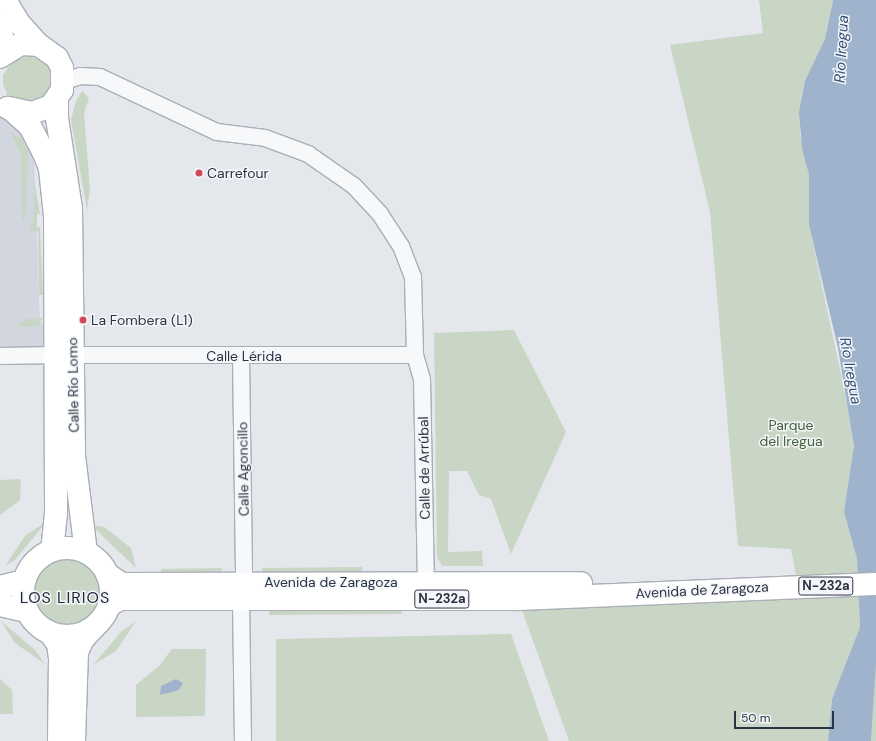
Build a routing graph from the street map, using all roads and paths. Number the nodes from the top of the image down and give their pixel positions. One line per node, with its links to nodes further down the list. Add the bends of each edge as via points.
1 (5, 0): 3 (main road, via 18,22)
2 (0, 25): 4 (main road)
3 (39, 45): 4 (main road, via 21,44); 5 (main road, via 57,58)
4 (2, 55)
5 (61, 90): 6 (main road, via 37,112); 7 (main road, Calle Río Lomo, via 56,118 71,208); 11 (street, Calle de Arrúbal, via 80,76 100,77 217,132 265,138 308,154 354,186 380,214 401,246 413,277)
6 (6, 106): 7 (main road, Calle Río Lomo, via 37,138 50,169 57,253)
7 (65, 290): 8 (main road, Calle Río Lomo)
8 (65, 355): 9 (street, Calle Lérida); 10 (street, Calle Lérida); 12 (main road, Calle Río Lomo); 13 (main road, Calle Río Lomo, via 75,471)
9 (0, 356)
10 (241, 356): 11 (street, Calle Lérida); 20 (street, Calle Agoncillo)
11 (415, 356): 16 (street, Calle de Arrúbal, via 422,379)
12 (52, 550): 13 (main road, via 75,548); 15 (main road, via 40,557)
13 (86, 552): 14 (main road, N-232a)
14 (107, 574): 20 (main road, Avenida de Zaragoza / N-232a, via 122,584); 23 (main road)
15 (24, 581): 18 (main road); 22 (main road)
16 (426, 582): 19 (main road, Avenida de Zaragoza / N-232a, via 732,582); 20 (main road, Avenida de Zaragoza / N-232a)
17 (876, 584): 19 (main road, N-232a)
18 (0, 586)
19 (776, 587): 20 (main road, Avenida de Zaragoza / N-232a, via 518,599)
20 (243, 591): 23 (main road, Avenida de Zaragoza / N-232a, via 121,599); 27 (street, Calle Agoncillo)
21 (0, 605): 22 (main road)
22 (27, 611): 24 (main road)
23 (104, 614): 24 (main road, N-232a, via 76,635); 26 (main road, via 83,639 77,652)
24 (49, 632): 25 (main road, via 58,644 60,659)
25 (59, 741)
26 (74, 741)
27 (243, 741)

